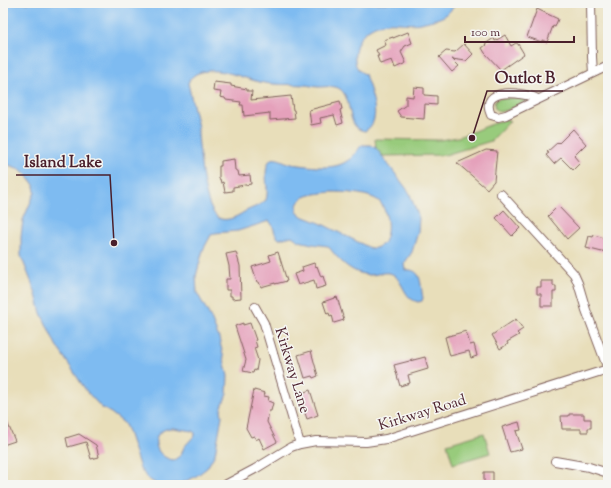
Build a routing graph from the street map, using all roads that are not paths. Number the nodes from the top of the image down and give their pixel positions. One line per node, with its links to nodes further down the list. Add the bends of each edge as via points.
1 (591, 3): 3 (street)
2 (608, 66): 3 (street)
3 (593, 73): 4 (street)
4 (538, 99): 4 (street, via 504,93 492,98 489,110 491,115 498,117)
5 (501, 194): 7 (street, via 574,274)
6 (255, 307): 8 (street, Kirkway Lane, via 264,323)
7 (608, 369): 8 (street, Kirkway Road, via 386,439 366,442 316,441)
8 (300, 444): 11 (street, Kirkway Road)
9 (555, 461): 10 (street, via 589,466)
10 (608, 473)
11 (225, 485)

